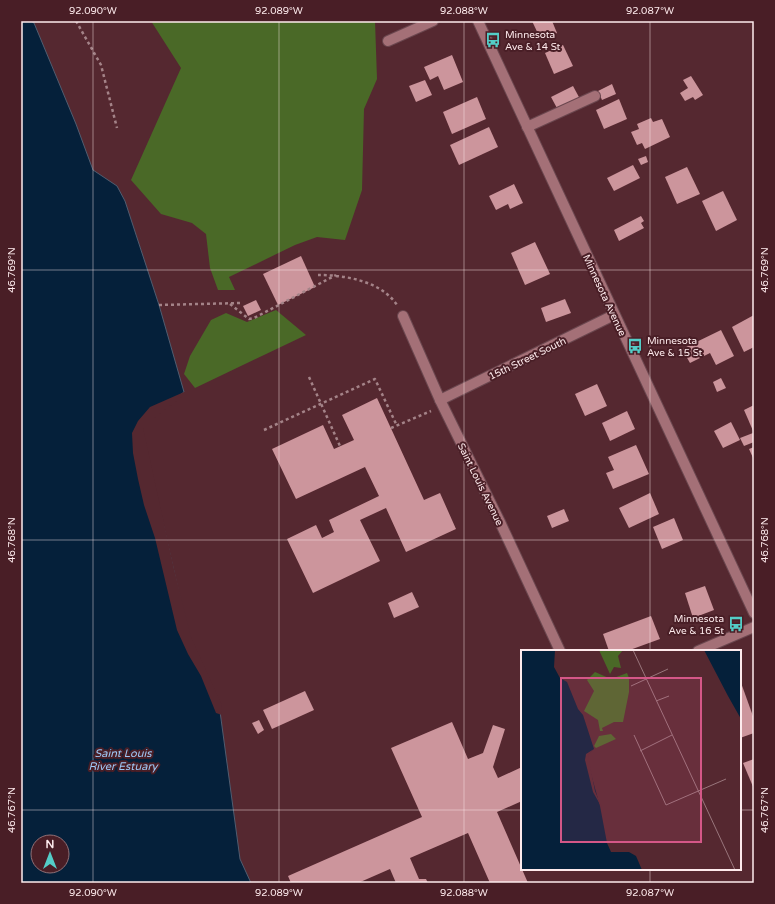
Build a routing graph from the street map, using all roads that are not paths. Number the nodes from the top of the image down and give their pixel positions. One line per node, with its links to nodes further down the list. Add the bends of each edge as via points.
1 (433, 21): 3 (street)
2 (478, 21): 5 (street, Minnesota Avenue)
3 (388, 41)
4 (595, 96): 5 (street)
5 (527, 127): 6 (street, Minnesota Avenue)
6 (614, 315): 8 (street, 15th Street South); 9 (street, Minnesota Avenue)
7 (403, 316): 8 (street, Saint Louis Avenue)
8 (441, 403): 11 (street, Saint Louis Avenue)
9 (754, 613)
10 (754, 627): 12 (street)
11 (560, 650)
12 (700, 650)

